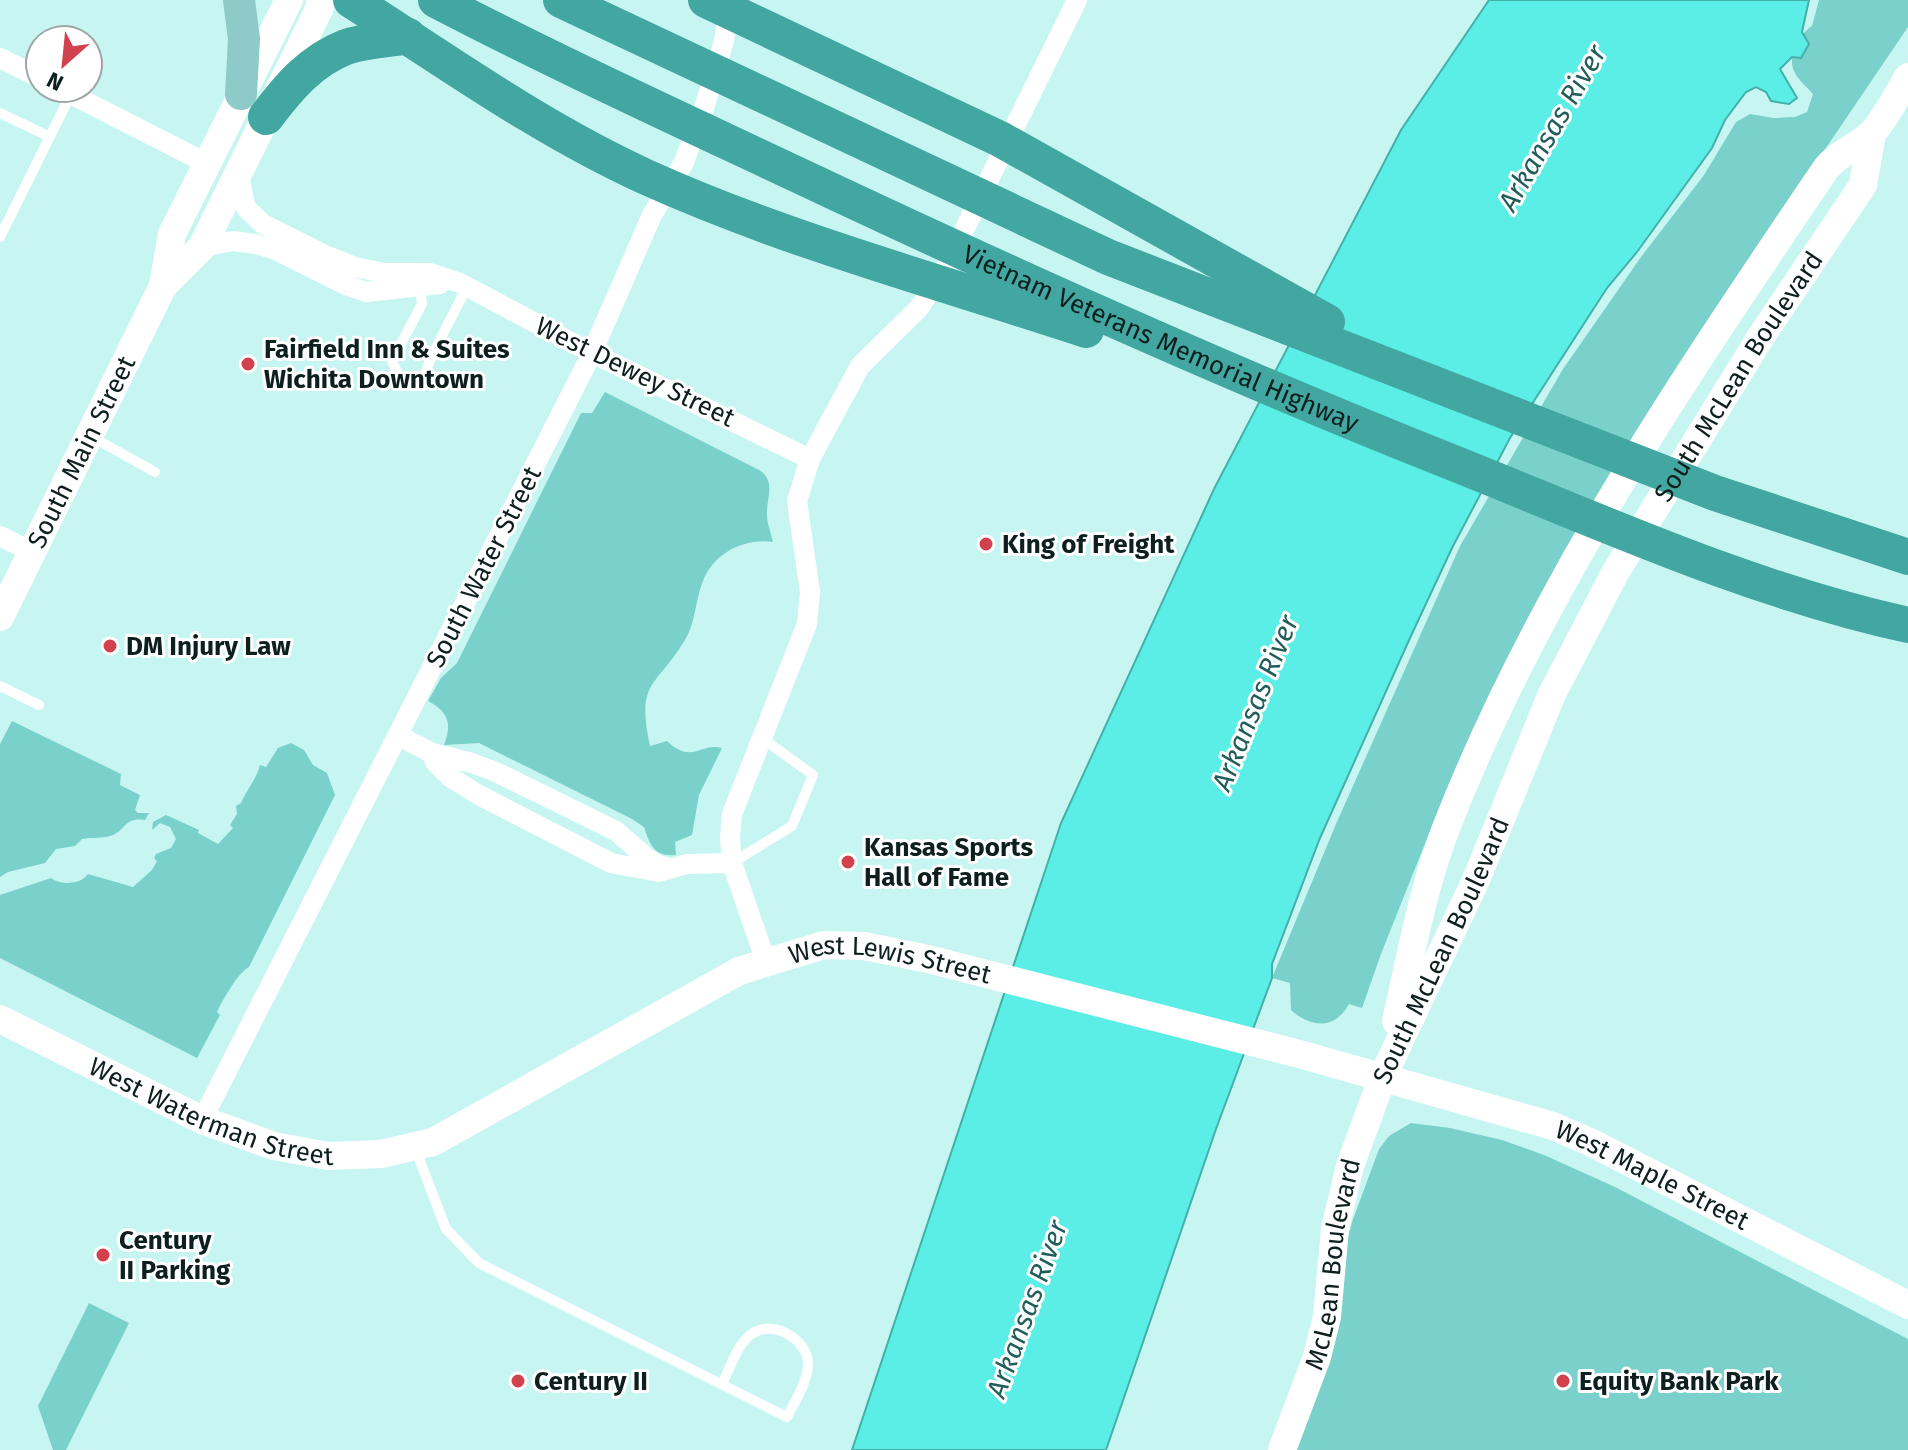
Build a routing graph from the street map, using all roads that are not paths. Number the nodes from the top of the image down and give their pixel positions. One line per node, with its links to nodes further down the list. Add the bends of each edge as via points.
1 (239, 0): 16 (main road)
2 (289, 0): 16 (street, South Main Street)
3 (320, 0): 16 (street, South Main Street)
4 (351, 0): 10 (highway)
5 (436, 0): 31 (highway, Vietnam Veterans Memorial Highway, via 980,261)
6 (561, 0): 30 (highway, Vietnam Veterans Memorial Highway, via 1108,257)
7 (706, 0): 30 (highway, via 1000,139)
8 (729, 0): 29 (street, South Water Street, via 724,41 684,162 652,215)
9 (1077, 0): 33 (street, via 946,267 919,308 860,366)
10 (408, 36): 16 (highway, via 347,47); 31 (highway, via 525,113 645,176 771,229)
11 (0, 58): 12 (street)
12 (24, 70)
13 (1908, 77): 18 (street, South McLean Boulevard)
14 (61, 104): 20 (lane)
15 (90, 104): 21 (street)
16 (254, 105): 21 (street, South Main Street); 22 (street, South Main Street)
17 (0, 113): 20 (lane)
18 (1898, 113): 19 (street, South McLean Boulevard)
19 (1872, 133): 49 (street, South McLean Boulevard, via 1863,185 1615,573 1552,694 1476,880); 49 (street, South McLean Boulevard, via 1828,165 1659,423 1531,644 1447,825 1429,879)
20 (50, 137): 23 (lane)
21 (206, 163): 27 (street, South Main Street, via 172,234)
22 (238, 173): 25 (street, South Main Street); 26 (street, West Dewey Street, via 246,208 263,224 325,255 355,267 430,273)
23 (5, 214): 24 (lane)
24 (0, 237)
25 (202, 247): 27 (street, South Main Street); 28 (street, via 233,241 256,244 366,292)
26 (463, 285): 28 (street); 28 (lane, via 425,374 410,383 399,376 392,361 422,304); 29 (street, West Dewey Street)
27 (163, 286): 32 (street, South Main Street)
28 (420, 286)
29 (592, 353): 33 (street, West Dewey Street); 42 (street, South Water Street)
30 (1440, 385): 37 (highway, Vietnam Veterans Memorial Highway, via 1715,493)
31 (1308, 405): 39 (highway, Vietnam Veterans Memorial Highway, via 1792,594)
32 (90, 436): 34 (lane); 36 (street, South Main Street)
33 (810, 459): 43 (street, via 797,501 810,592 807,624)
34 (155, 472)
35 (0, 536): 36 (street)
36 (32, 552): 38 (street, South Main Street)
37 (1908, 557)
38 (0, 617)
39 (1908, 625)
40 (0, 686): 41 (lane)
41 (39, 705)
42 (399, 736): 44 (street); 50 (street, South Water Street)
43 (762, 738): 45 (street, via 732,814); 45 (lane, via 813,775 792,826)
44 (432, 753): 46 (street, via 496,772 616,831 647,858); 46 (street, via 450,777 477,794 611,863 659,872)
45 (732, 863): 46 (street); 47 (street)
46 (670, 868)
47 (766, 962): 49 (street, West Lewis Street, via 824,945 864,946); 51 (street, West Lewis Street, via 739,971)
48 (0, 1019): 50 (street, West Waterman Street)
49 (1383, 1076): 52 (street, West Maple Street, via 1579,1137); 54 (street, McLean Boulevard, via 1342,1197 1320,1343)
50 (202, 1120): 51 (street, West Waterman Street, via 274,1146 328,1156 381,1154)
51 (424, 1144): 53 (lane, via 446,1229 479,1263)
52 (1908, 1305)
53 (722, 1384): 53 (lane, via 787,1417 806,1379 808,1362 793,1336 767,1328 751,1333 742,1344)
54 (1282, 1450)

